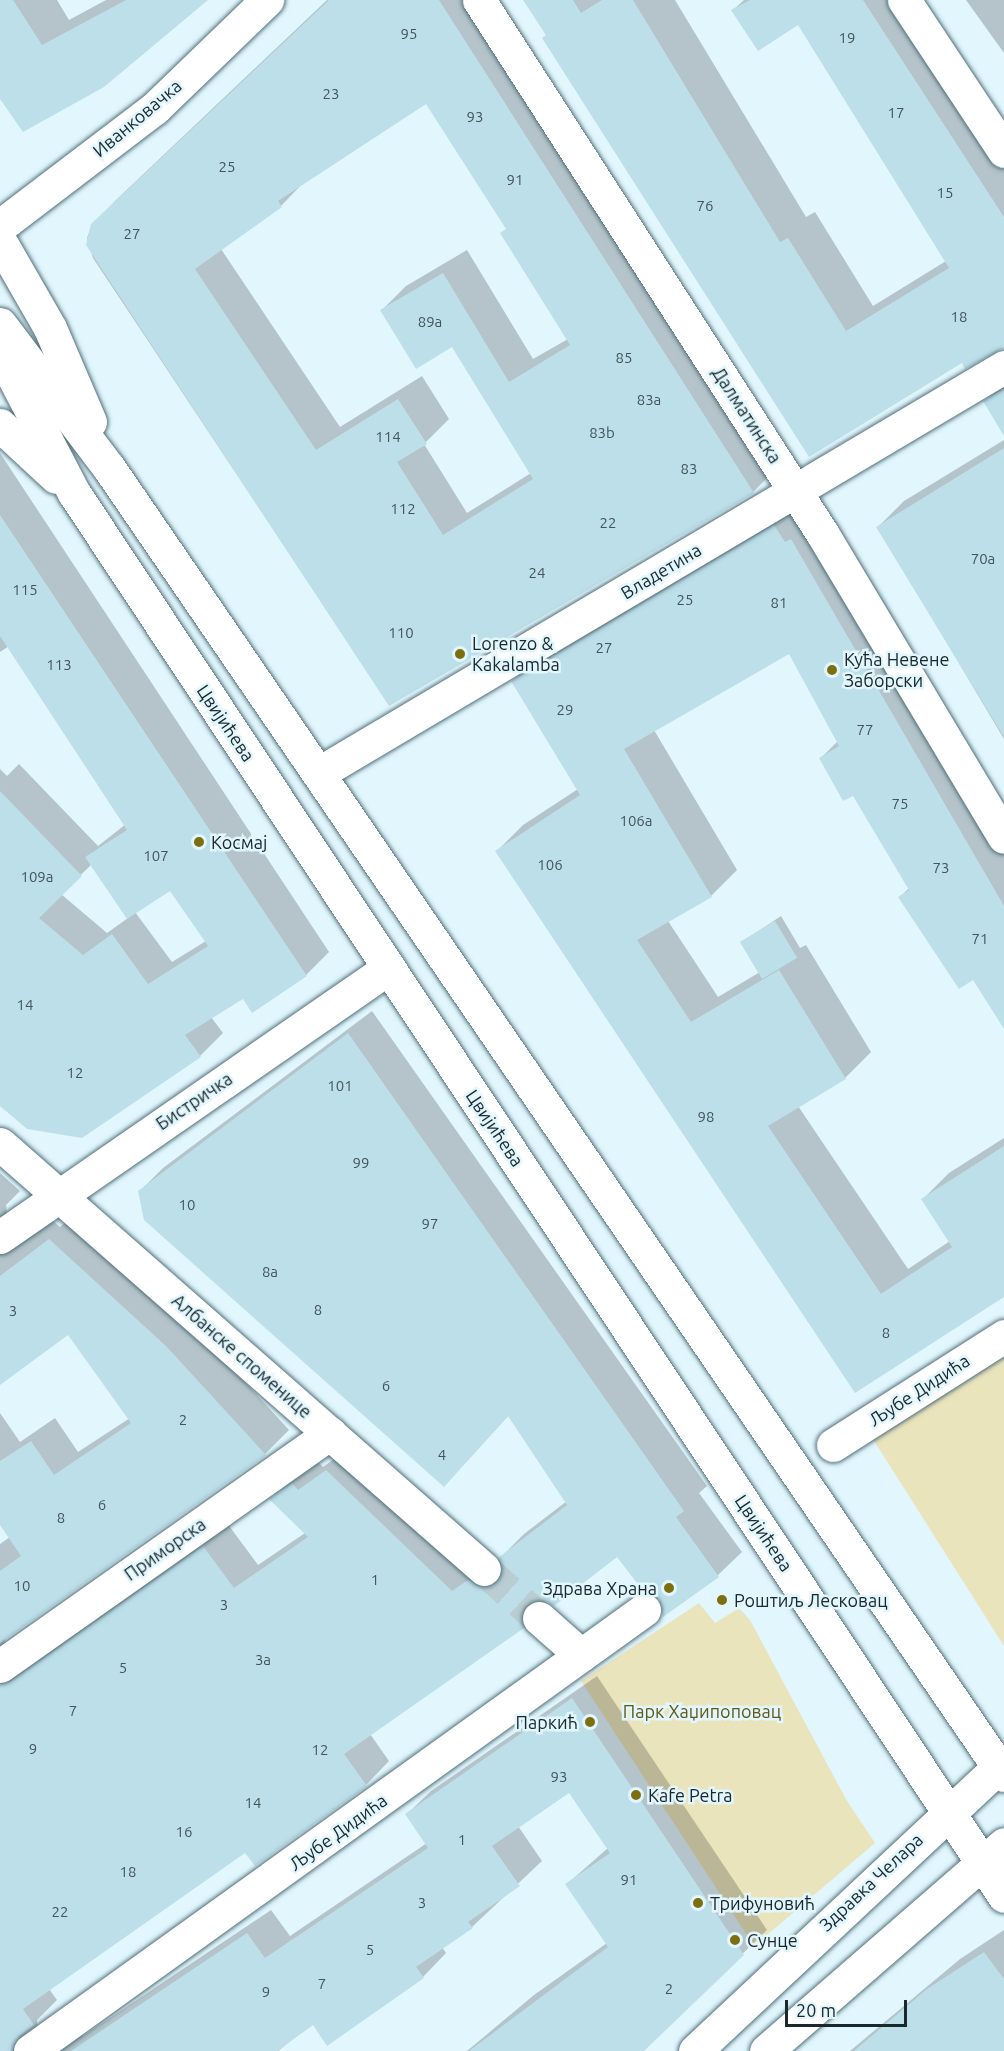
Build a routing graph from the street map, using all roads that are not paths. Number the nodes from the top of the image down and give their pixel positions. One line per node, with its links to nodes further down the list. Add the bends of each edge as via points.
1 (267, 0): 5 (street, Иванковачка, via 155,108)
2 (479, 0): 12 (street, Далматинска)
3 (904, 0): 4 (street)
4 (1004, 151)
5 (0, 226)
6 (0, 241): 11 (street, via 50,328)
7 (0, 324): 11 (street)
8 (0, 351): 13 (street, Цвијићева)
9 (1004, 367): 12 (street, Владетина)
10 (0, 424): 13 (street)
11 (109, 468): 14 (street)
12 (795, 491): 14 (street, Владетина); 15 (street, Далматинска)
13 (74, 493): 16 (street, Цвијићева)
14 (319, 773): 28 (street)
15 (1004, 837)
16 (389, 968): 18 (street, Бистричка); 29 (street, Цвијићева)
17 (0, 1144): 18 (street, Албанске споменице)
18 (57, 1194): 19 (street, Бистричка); 21 (street, Албанске споменице)
19 (0, 1237)
20 (1004, 1336): 22 (street, Љубе Дидића)
21 (330, 1433): 23 (street, Албанске споменице); 27 (street, Приморска)
22 (833, 1445)
23 (484, 1569)
24 (644, 1610): 26 (street, Љубе Дидића)
25 (539, 1618): 26 (street)
26 (581, 1655): 32 (street, Љубе Дидића)
27 (0, 1666)
28 (1002, 1768): 29 (street, Здравка Челара)
29 (948, 1810): 30 (street, Цвијићева); 33 (street, Здравка Челара)
30 (994, 1854): 31 (street, Цвијићева); 34 (street)
31 (1004, 1896)
32 (30, 2051)
33 (695, 2051)
34 (766, 2051)

